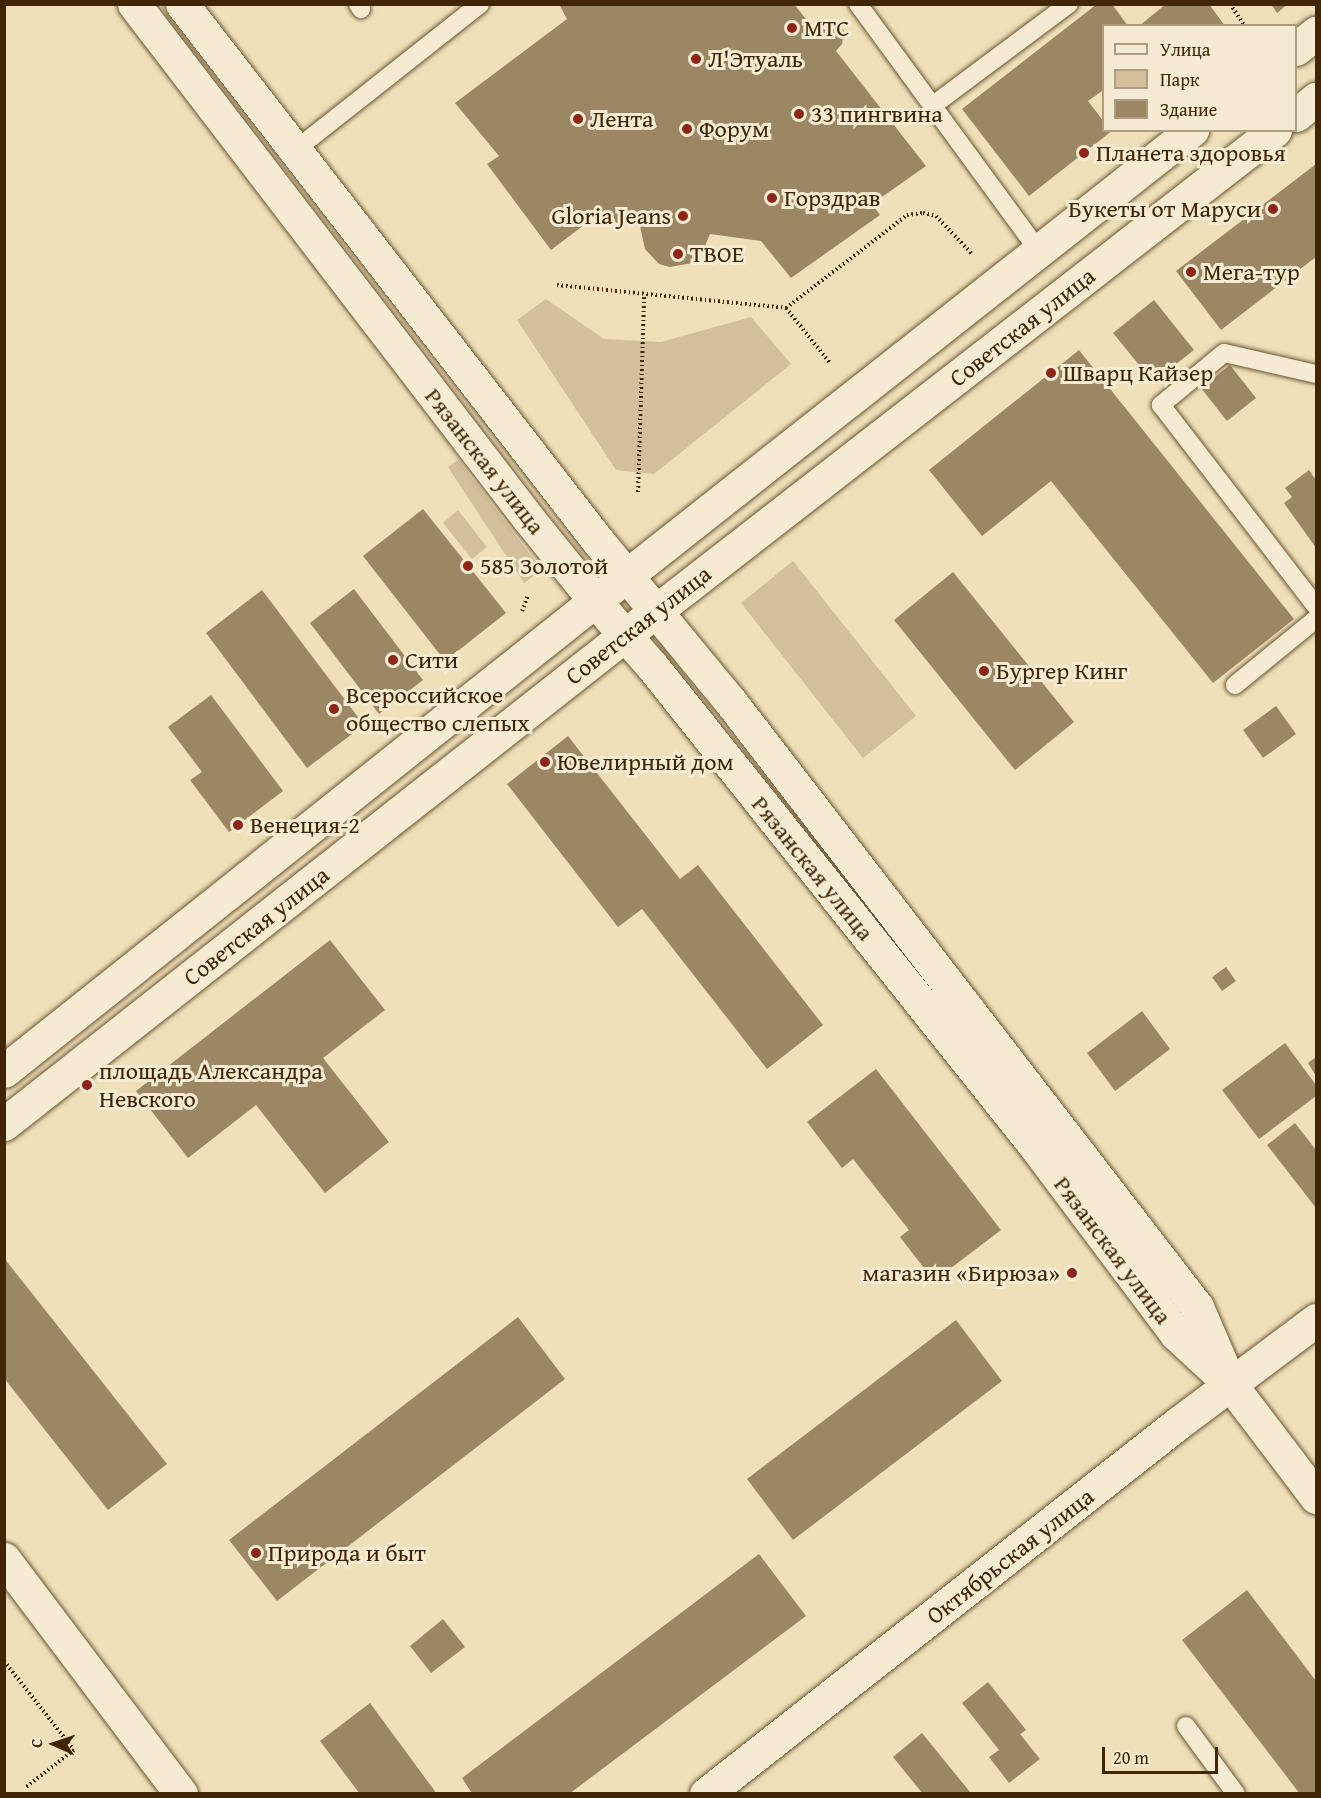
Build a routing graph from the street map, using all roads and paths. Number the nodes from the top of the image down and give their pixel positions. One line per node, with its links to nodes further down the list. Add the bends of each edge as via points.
1 (134, 4): 25 (main road, Рязанская улица)
2 (182, 4): 15 (main road, Рязанская улица)
3 (480, 4): 15 (lane)
4 (858, 4): 11 (lane)
5 (1069, 4): 11 (lane)
6 (1230, 4): 7 (path)
7 (1244, 24)
8 (1317, 33): 9 (main road)
9 (1297, 48)
10 (1317, 99): 12 (main road)
11 (932, 106): 16 (lane)
12 (1297, 114)
13 (1189, 132): 16 (main road, Советская улица)
14 (1272, 132): 27 (main road, Советская улица)
15 (294, 151): 24 (main road, Рязанская улица)
16 (1039, 251): 24 (main road, Советская улица)
17 (973, 255): 20 (path, via 936,216 908,215)
18 (557, 285): 19 (path)
19 (644, 296): 20 (path); 23 (path)
20 (786, 308): 21 (path)
21 (830, 363)
22 (1317, 374): 26 (lane, via 1224,353 1161,405)
23 (638, 492)
24 (626, 576): 25 (main road, Советская улица); 27 (main road, Рязанская улица)
25 (594, 601): 29 (main road, Рязанская улица); 31 (main road, Советская улица)
26 (1317, 606)
27 (656, 612): 29 (main road, Советская улица); 34 (main road, Рязанская улица, via 730,701 1197,1307)
28 (1317, 619): 30 (lane)
29 (625, 635): 32 (main road, Советская улица); 34 (main road, Рязанская улица, via 1035,1146 1176,1334)
30 (1235, 685)
31 (4, 1071)
32 (4, 1124)
33 (1317, 1320): 34 (main road, Октябрьская улица)
34 (1231, 1385): 35 (main road, Рязанская улица); 41 (main road, Октябрьская улица)
35 (1317, 1497)
36 (4, 1559): 40 (main road)
37 (4, 1661): 39 (path, via 74,1750)
38 (1186, 1726): 42 (lane)
39 (26, 1787)
40 (181, 1794)
41 (706, 1794)
42 (1236, 1794)

